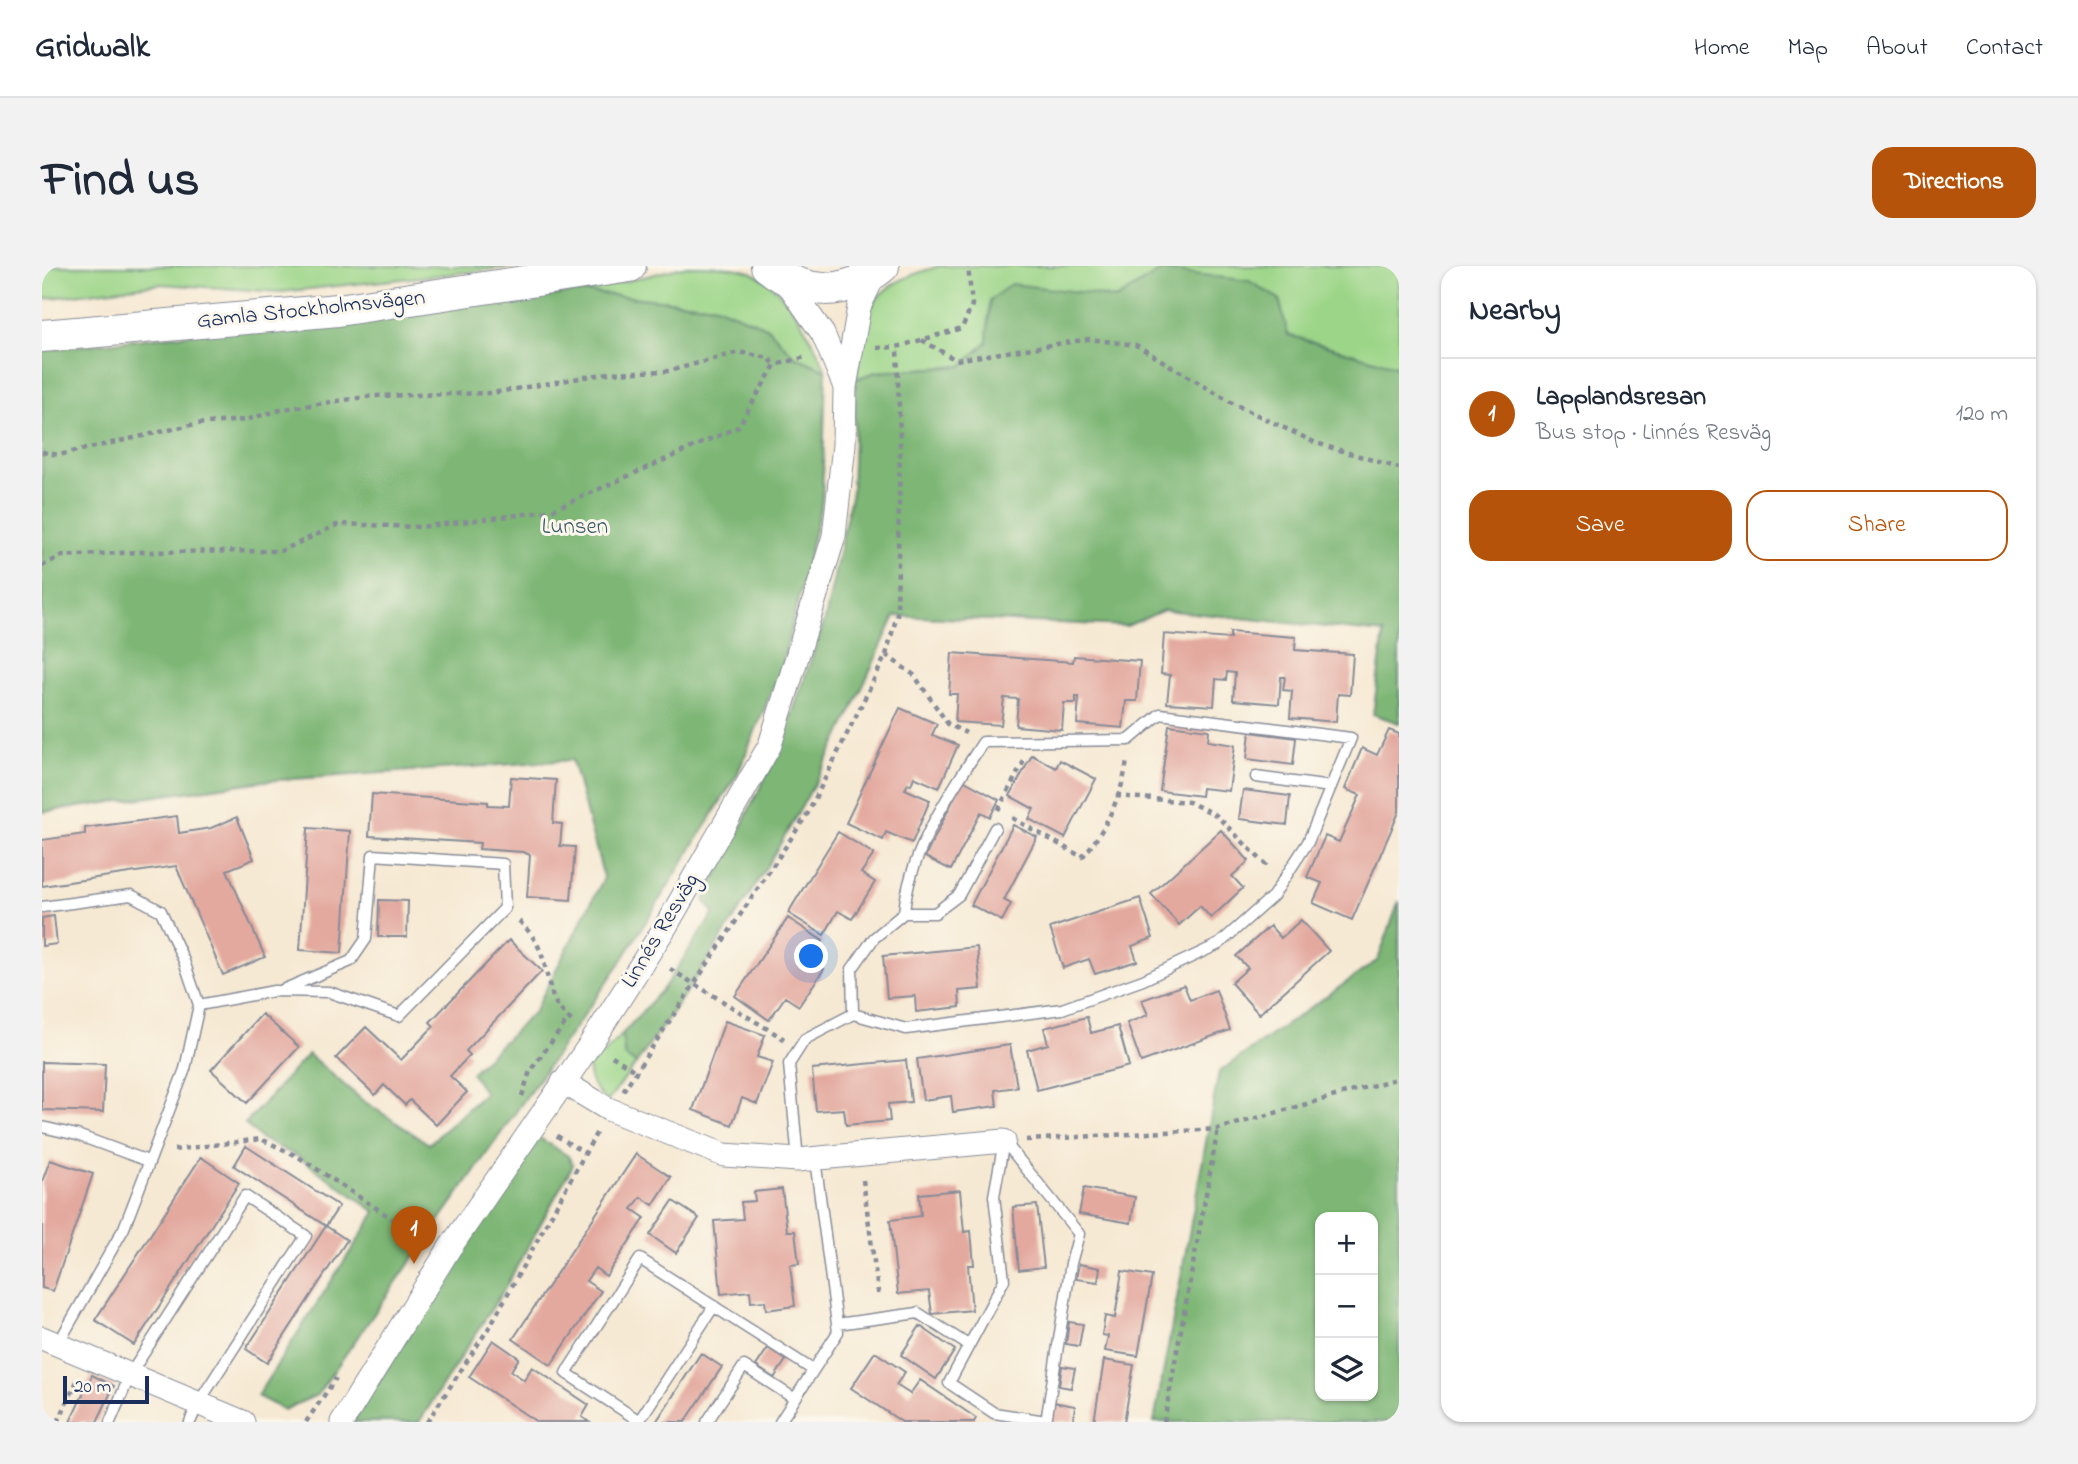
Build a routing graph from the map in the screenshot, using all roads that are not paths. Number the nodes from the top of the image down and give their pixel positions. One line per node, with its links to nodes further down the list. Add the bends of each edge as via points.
1 (630, 266): 3 (main road, Gamla Stockholmsvägen)
2 (879, 269): 4 (main road, via 858,284 838,290 813,290); 6 (street)
3 (590, 271): 5 (main road, Gamla Stockholmsvägen, via 338,310)
4 (776, 274): 6 (street, Linnés Resväg)
5 (42, 336)
6 (841, 350): 15 (street, Linnés Resväg, via 844,445 834,536 770,746 666,926)
7 (1256, 777): 8 (lane)
8 (1331, 787): 11 (lane, via 1351,738 1160,715 1129,740 983,742 940,808 906,889); 14 (lane, via 1308,842 1273,895 1219,944 1143,980 1062,1009 905,1029)
9 (995, 828): 11 (lane, via 959,895 935,913)
10 (42, 907): 13 (lane, via 131,895 162,911)
11 (904, 913): 14 (lane, via 874,938 852,969)
12 (280, 991): 12 (lane, via 329,992 399,1016 505,908 503,864 373,855 366,939 351,961); 13 (lane)
13 (199, 1005): 18 (lane, via 185,1069)
14 (853, 1014): 19 (lane, via 805,1040 789,1064)
15 (563, 1082): 19 (street, via 608,1110 724,1156); 31 (street, Linnés Resväg, via 449,1249)
16 (42, 1127): 18 (lane)
17 (1004, 1141): 19 (street); 23 (lane, via 993,1196 1004,1280); 34 (lane, via 1079,1234)
18 (150, 1157): 22 (lane, via 124,1228)
19 (806, 1160): 21 (lane)
20 (714, 1306): 24 (lane); 28 (lane); 28 (lane, via 640,1259 566,1373)
21 (837, 1324): 23 (lane, via 918,1313); 24 (lane, via 838,1332)
22 (50, 1341): 25 (street)
23 (968, 1345): 34 (lane, via 949,1383 994,1413)
24 (813, 1370): 26 (lane)
25 (131, 1373): 27 (street); 27 (lane, via 245,1196 306,1236); 29 (lane)
26 (795, 1399): 32 (lane, via 744,1366); 33 (lane)
27 (195, 1412): 30 (street)
28 (640, 1421)
29 (110, 1422)
30 (243, 1422)
31 (342, 1422)
32 (707, 1422)
33 (780, 1422)
34 (1046, 1422)

